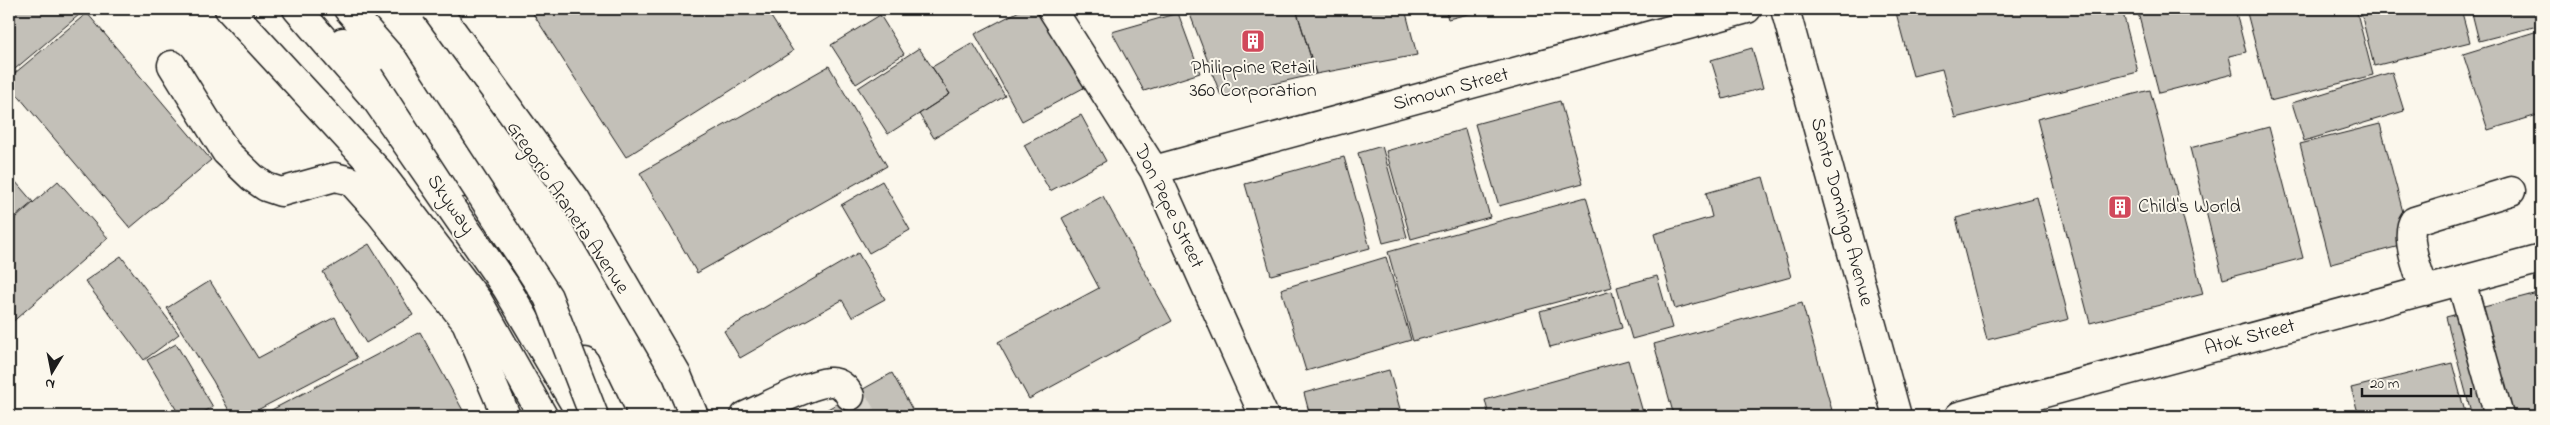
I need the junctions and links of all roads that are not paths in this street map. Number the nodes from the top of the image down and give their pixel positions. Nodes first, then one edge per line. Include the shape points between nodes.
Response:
1 (230, 9) edge
2 (297, 9) edge
3 (314, 9) edge
4 (348, 9) edge
5 (424, 9) edge
6 (436, 9) edge
7 (1052, 9) edge
8 (1747, 9) edge
9 (1785, 9) edge
10 (172, 65) dead end
11 (1154, 170) junction
12 (2511, 191) dead end
13 (2541, 259) edge
14 (2462, 280) junction
15 (2425, 290) junction
16 (850, 396) tunnel mouth
17 (506, 416) edge
18 (543, 416) edge
19 (582, 416) edge
20 (594, 416) edge
21 (611, 416) edge
22 (695, 416) edge
23 (745, 416) edge
24 (1264, 416) edge
25 (1897, 416) edge
26 (1959, 416) edge
27 (2499, 416) edge

1 - 18 main road via 381,174 478,301
2 - 19 main road, Skyway via 388,117 506,287
3 - 21 main road via 482,207 575,342
4 - 20 main road, bridge via 394,62 548,297
5 - 22 main road, Gregorio Araneta Avenue via 533,154 630,301
6 - 22 main road, bridge via 576,201 677,375
7 - 11 main road, Don Pepe Street
8 - 11 main road, Simoun Street
9 - 25 main road, Santo Domingo Avenue
10 - 17 main road via 226,152 266,187 281,192 335,177 351,181 466,322
11 - 24 main road, Don Pepe Street
12 - 15 main road via 2414,221 2411,225 2412,245
13 - 14 main road, Atok Street
14 - 15 main road, Atok Street
14 - 27 main road
15 - 26 main road, Atok Street
16 - 23 main road via 844,386 830,381

